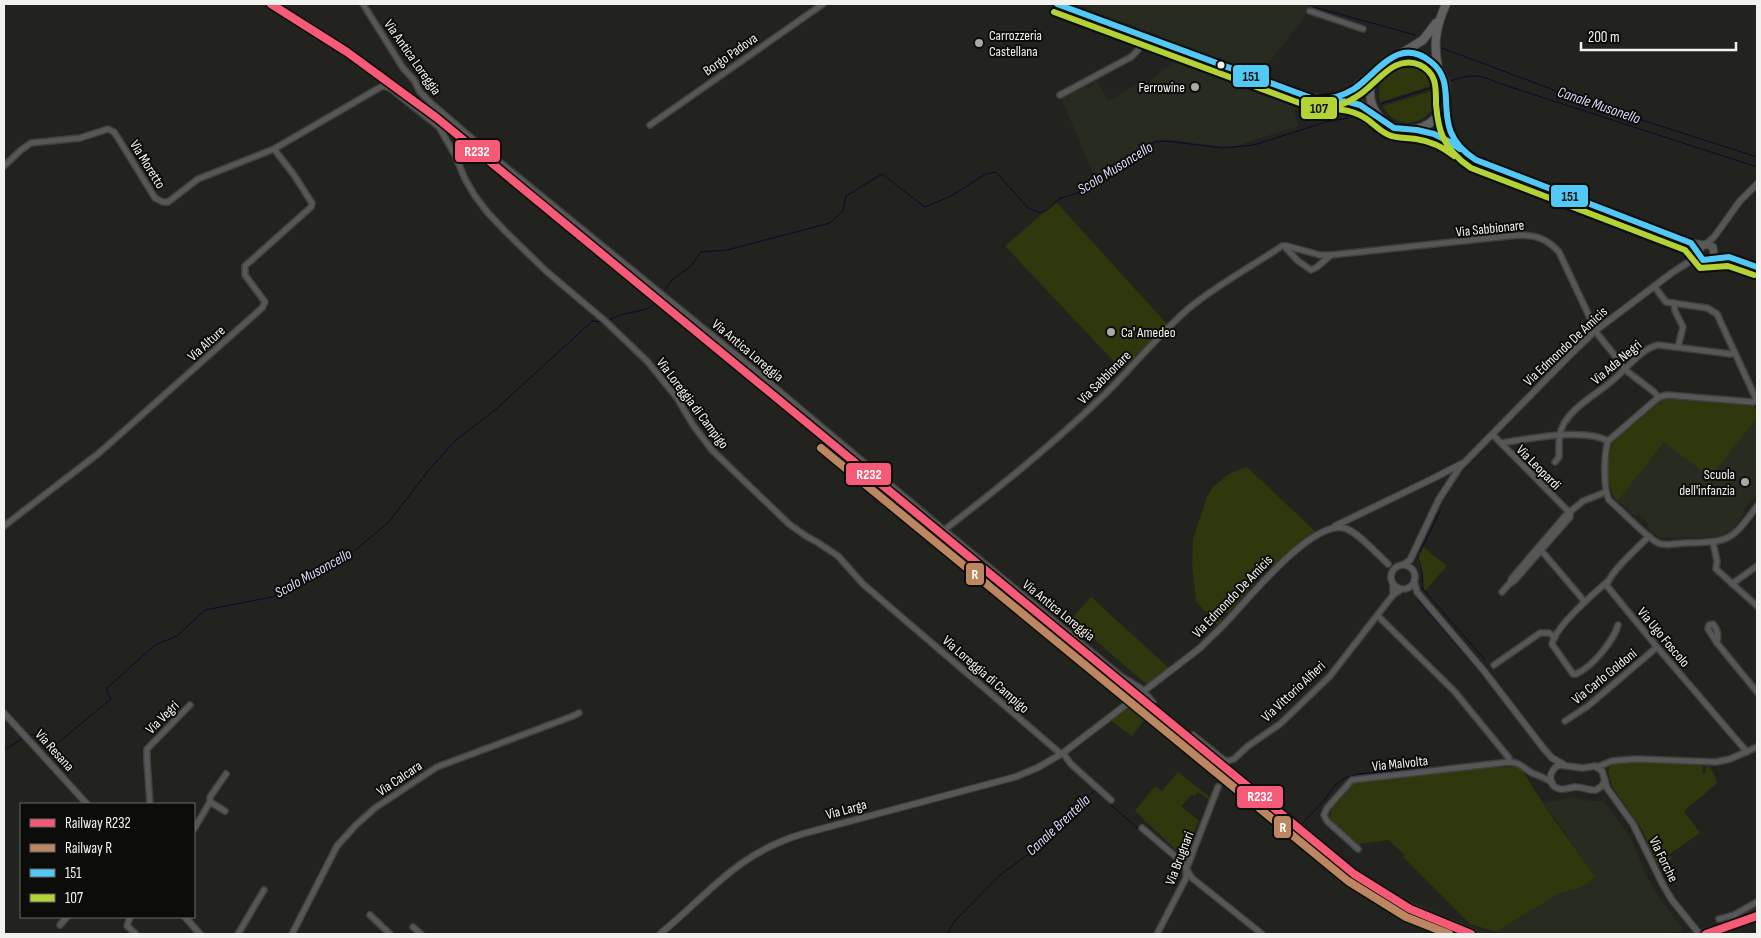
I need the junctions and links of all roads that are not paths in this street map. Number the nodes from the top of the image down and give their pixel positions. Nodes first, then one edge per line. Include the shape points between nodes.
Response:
1 (363, 4) edge
2 (823, 4) edge
3 (1057, 4) edge
4 (1446, 4) edge
5 (1310, 11) dead end
6 (1442, 13) junction
7 (1363, 30) dead end
8 (1144, 37) junction
9 (1400, 54) junction
10 (1438, 67) junction
11 (1377, 69) junction
12 (1060, 95) dead end
13 (1327, 100) junction
14 (1445, 101) junction
15 (1377, 115) junction
16 (650, 125) dead end
17 (1415, 130) junction
18 (1458, 148) junction
19 (274, 149) junction
20 (4, 166) edge
21 (1757, 184) edge
22 (1714, 237) junction
23 (1691, 243) junction
24 (1705, 245) junction
25 (1284, 246) junction
26 (1714, 249) junction
27 (1698, 253) junction
28 (1331, 255) junction
29 (1725, 257) junction
30 (1709, 260) junction
31 (1689, 262) junction
32 (1757, 267) edge
33 (1654, 286) junction
34 (1674, 303) junction
35 (1596, 330) junction
36 (1678, 347) junction
37 (1735, 353) junction
38 (1624, 368) junction
39 (1659, 398) junction
40 (1757, 401) edge
41 (1493, 435) junction
42 (1559, 435) junction
43 (1608, 441) junction
44 (1501, 443) junction
45 (1467, 459) junction
46 (1555, 462) dead end
47 (1434, 478) junction
48 (1447, 485) junction
49 (1606, 492) junction
50 (1757, 506) edge
51 (1570, 513) junction
52 (1356, 516) junction
53 (4, 526) edge
54 (944, 530) junction
55 (1327, 531) junction
56 (1353, 532) junction
57 (1649, 536) junction
58 (1713, 543) junction
59 (1366, 544) junction
60 (1540, 549) junction
61 (1410, 560) junction
62 (1388, 564) junction
63 (1401, 565) junction
64 (1757, 566) edge
65 (1413, 570) junction
66 (1391, 574) junction
67 (1414, 581) junction
68 (1607, 582) junction
69 (1732, 584) junction
70 (1393, 585) junction
71 (1404, 589) junction
72 (1417, 592) junction
73 (1502, 592) dead end
74 (1393, 595) junction
75 (1585, 602) junction
76 (1757, 606) edge
77 (1378, 616) junction
78 (1618, 625) dead end
79 (1555, 637) junction
80 (1716, 643) dead end
81 (1657, 648) junction
82 (1494, 665) dead end
83 (1143, 692) junction
84 (1757, 692) edge
85 (1153, 702) dead end
86 (190, 705) dead end
87 (579, 712) dead end
88 (4, 713) edge
89 (10, 719) junction
90 (1565, 721) dead end
91 (4, 724) edge
92 (1194, 735) dead end
93 (1757, 747) edge
94 (1747, 752) junction
95 (1062, 754) junction
96 (1552, 758) junction
97 (1509, 762) junction
98 (1610, 762) junction
99 (1564, 764) junction
100 (1597, 767) junction
101 (1552, 770) junction
102 (226, 774) dead end
103 (1542, 776) junction
104 (1605, 777) junction
105 (1552, 782) junction
106 (1218, 787) dead end
107 (1598, 790) junction
108 (1612, 796) junction
109 (1111, 800) dead end
110 (210, 802) junction
111 (86, 803) edge
112 (150, 803) edge
113 (226, 811) dead end
114 (195, 827) edge
115 (1142, 828) dead end
116 (1358, 849) dead end
117 (1186, 870) junction
118 (264, 890) dead end
119 (1757, 902) edge
120 (370, 915) dead end
121 (66, 918) edge
122 (127, 918) edge
123 (186, 918) edge
124 (1719, 919) dead end
125 (60, 926) dead end
126 (413, 927) dead end
127 (1697, 931) dead end
128 (136, 934) edge
129 (200, 934) edge
130 (238, 934) edge
131 (292, 934) edge
132 (390, 934) edge
133 (420, 934) edge
134 (660, 934) edge
135 (1157, 934) edge
136 (1262, 934) edge

1 - 54 street, Via Antica Loreggia via 403,68 432,104
2 - 16 street, Borgo Padova
3 - 8 main road
4 - 6 main road
5 - 7 street
6 - 9 main road via 1423,40
6 - 10 main road via 1435,37
8 - 12 street via 1131,57
8 - 13 main road via 1306,96
9 - 10 main road via 1421,55
9 - 11 main road via 1387,59
10 - 14 main road via 1446,86
11 - 13 main road via 1351,91
11 - 15 main road via 1370,81 1369,95
13 - 15 main road via 1355,102
14 - 17 main road via 1434,120
14 - 18 main road via 1448,127
15 - 17 main road via 1394,128
17 - 18 main road via 1442,137
18 - 23 main road via 1486,165
19 - 20 street, Via Moretto via 198,179 165,202 155,198 114,132 108,130 80,138 31,143
19 - 53 street, Via Alture via 312,203 244,266 245,275 265,302 262,308 100,453
19 - 95 street, Via Loreggia di Campigo via 383,86 433,121 442,131 468,184 488,213 546,271 640,353 677,398 712,450 789,524 838,556 863,584
21 - 22 street via 1740,200
22 - 24 street
22 - 26 street
23 - 24 main road
23 - 27 main road
24 - 26 main road
24 - 27 main road
25 - 28 street, Via Sabbionare
25 - 28 street via 1311,270
25 - 54 street, Via Sabbionare via 1187,310 1104,396 1008,480
26 - 29 main road
26 - 30 main road
27 - 30 main road via 1701,259
27 - 31 street, Via Edmondo De Amicis
28 - 35 street, Via Sabbionare via 1519,235 1540,237 1559,252
29 - 30 main road
29 - 32 main road
30 - 31 street, Via Edmondo De Amicis
31 - 33 street, Via Edmondo De Amicis
33 - 34 street via 1666,302
33 - 35 street, Via Edmondo De Amicis
34 - 36 street via 1683,327
34 - 37 street via 1707,308 1717,314
35 - 38 street, Via Sabbionare
35 - 41 street, Via Edmondo De Amicis
36 - 37 street, Via Ada Negri
36 - 38 street, Via Ada Negri via 1654,345
37 - 40 street
38 - 39 street, Via Sabbionare
38 - 42 street, Via Ada Negri via 1576,408
39 - 40 street
39 - 43 street
41 - 44 street, Via Leopardi
41 - 45 street, Via Edmondo De Amicis
42 - 43 street via 1592,436
42 - 44 street
42 - 46 street via 1559,457
43 - 49 street
44 - 51 street, Via Leopardi
45 - 47 street, Via Edmondo De Amicis
45 - 48 street, Via Edmondo De Amicis
47 - 48 street via 1444,477
47 - 52 street, Via Edmondo De Amicis
48 - 61 street
49 - 51 street via 1584,501
49 - 57 street via 1609,500
50 - 58 street via 1734,534
51 - 60 street
52 - 55 street, Via Edmondo De Amicis
52 - 56 street via 1351,524
54 - 83 street, Via Antica Loreggia
55 - 56 street via 1338,527
55 - 59 street via 1346,531
55 - 83 street, Via Edmondo De Amicis via 1286,558 1216,633
56 - 59 street
57 - 58 street via 1660,544
57 - 68 street
58 - 69 street via 1716,570
59 - 62 street
60 - 73 street
60 - 75 street
61 - 63 street
61 - 65 street
62 - 63 street
62 - 66 street
63 - 65 street
63 - 66 street
64 - 69 street
65 - 67 street
66 - 70 street
67 - 71 street
67 - 72 street
68 - 75 street
68 - 81 street, Via Ugo Foscolo via 1608,588
69 - 76 street
70 - 71 street
70 - 74 street
71 - 72 street
71 - 74 street, Via Vittorio Alfieri
72 - 96 street
74 - 77 street, Via Vittorio Alfieri
75 - 79 street
77 - 92 street, Via Vittorio Alfieri via 1330,676 1280,724 1234,759 1224,760
77 - 97 street via 1455,692
78 - 79 street via 1603,650 1576,674 1552,644
79 - 82 street via 1540,633
80 - 84 street
81 - 90 street, Via Carlo Goldoni via 1588,706
81 - 94 street, Via Ugo Foscolo
83 - 85 street
83 - 95 street, Via Edmondo De Amicis
86 - 112 street, Via Vegri via 147,749
87 - 131 street, Via Calcara via 437,767 375,808 337,846
88 - 89 street, Via Resana
89 - 91 street
89 - 111 street, Via Resana
93 - 94 street
94 - 98 street via 1716,762 1635,759
95 - 109 street, Via Loreggia di Campigo
95 - 134 street, Via Larga via 1015,777 772,844 731,870
96 - 99 street
96 - 101 street
97 - 103 street
97 - 116 street, Via Malvolta via 1350,781 1324,815
98 - 100 street
98 - 104 street via 1606,766
99 - 100 street via 1578,768
99 - 101 street
100 - 104 street, Via Forche
101 - 103 street
101 - 105 street
102 - 110 street
103 - 105 street
104 - 107 street
104 - 108 street, Via Forche
105 - 107 street, Via Forche via 1561,789
106 - 117 street, Via Brugnari
107 - 108 street, Via Forche
108 - 127 street, Via Forche via 1633,824 1667,892
110 - 113 street
110 - 114 street
115 - 117 street via 1183,863
117 - 135 street, Via Brugnari via 1186,878
117 - 136 street
118 - 130 street
119 - 124 street
120 - 132 street
121 - 125 street
122 - 128 street via 127,926
123 - 129 street
126 - 133 street

